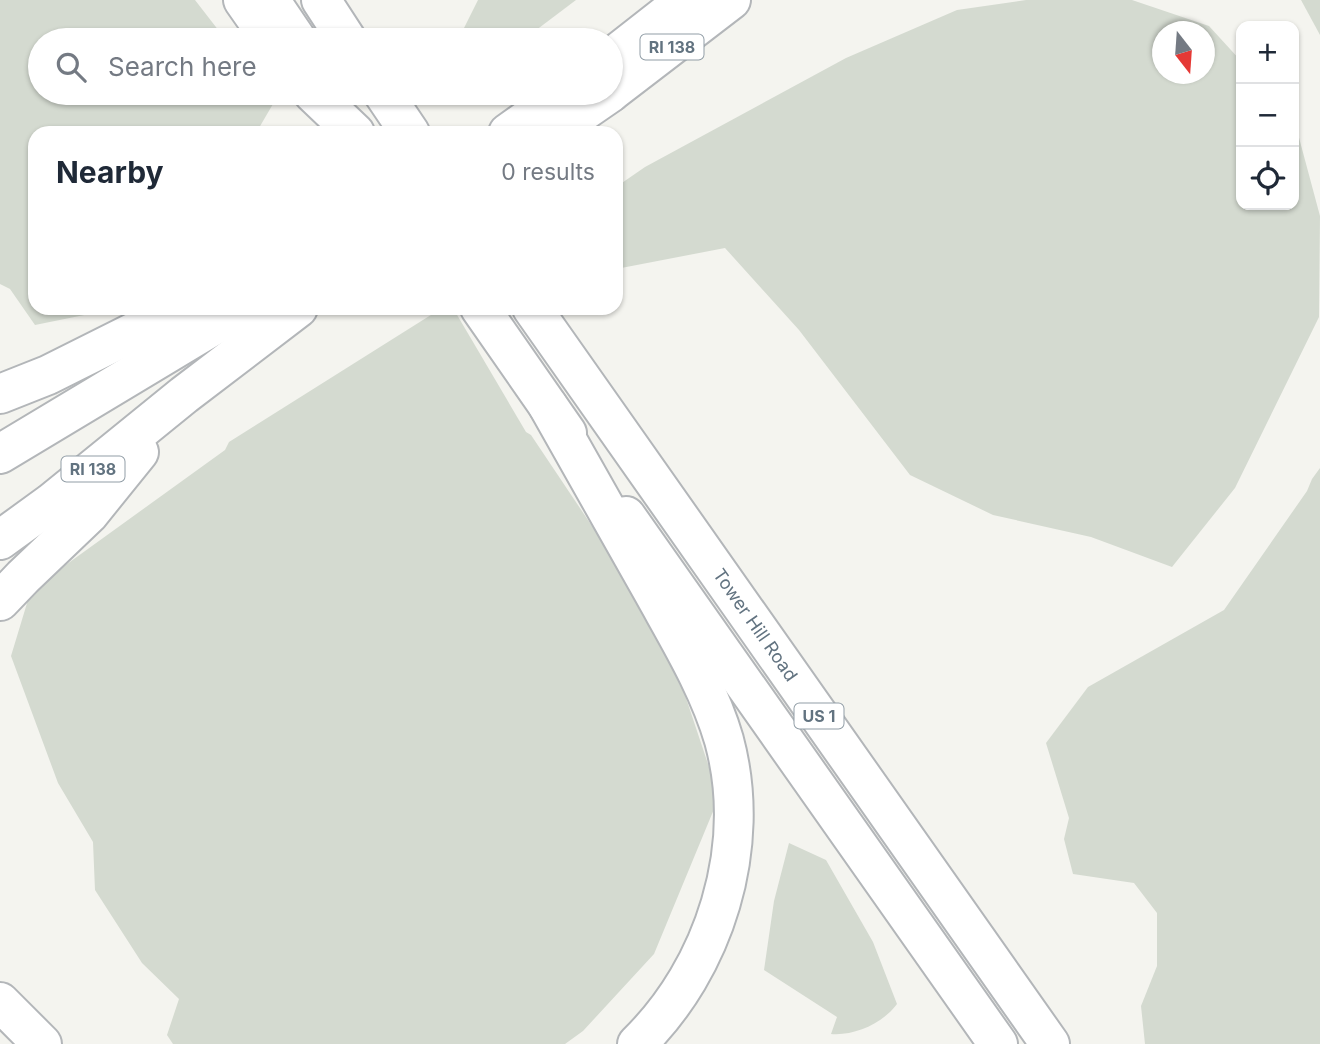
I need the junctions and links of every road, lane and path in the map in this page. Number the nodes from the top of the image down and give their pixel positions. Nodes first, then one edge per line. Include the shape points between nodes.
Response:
1 (243, 0) edge
2 (270, 0) edge
3 (321, 0) edge
4 (685, 0) edge
5 (731, 0) edge
6 (263, 28) edge
7 (289, 28) edge
8 (339, 28) edge
9 (623, 49) edge
10 (623, 82) edge
11 (326, 105) edge
12 (340, 105) edge
13 (547, 105) edge
14 (592, 105) edge
15 (349, 126) edge
16 (353, 126) edge
17 (518, 126) edge
18 (562, 126) edge
19 (181, 315) edge
20 (231, 315) edge
21 (289, 315) edge
22 (485, 315) edge
23 (537, 315) edge
24 (0, 394) edge
25 (184, 395) junction
26 (548, 406) junction
27 (0, 454) edge
28 (0, 540) edge
29 (0, 601) edge
30 (0, 1002) edge
31 (42, 1044) edge
32 (637, 1044) edge
33 (998, 1044) edge
34 (1050, 1044) edge

1 - 6 highway
2 - 7 highway
3 - 8 highway
4 - 9 highway
5 - 10 highway, RI 138
11 - 15 highway
12 - 16 highway
13 - 17 highway
14 - 18 highway, RI 138
19 - 24 highway
20 - 27 highway
21 - 25 highway, RI 138
22 - 26 highway, US 1
23 - 34 highway, Tower Hill Road / US 1
25 - 28 highway, RI 138
25 - 29 highway via 89,514
26 - 32 highway via 695,669 724,741 732,788 730,856 713,926 677,996
26 - 33 highway, US 1
30 - 31 highway

